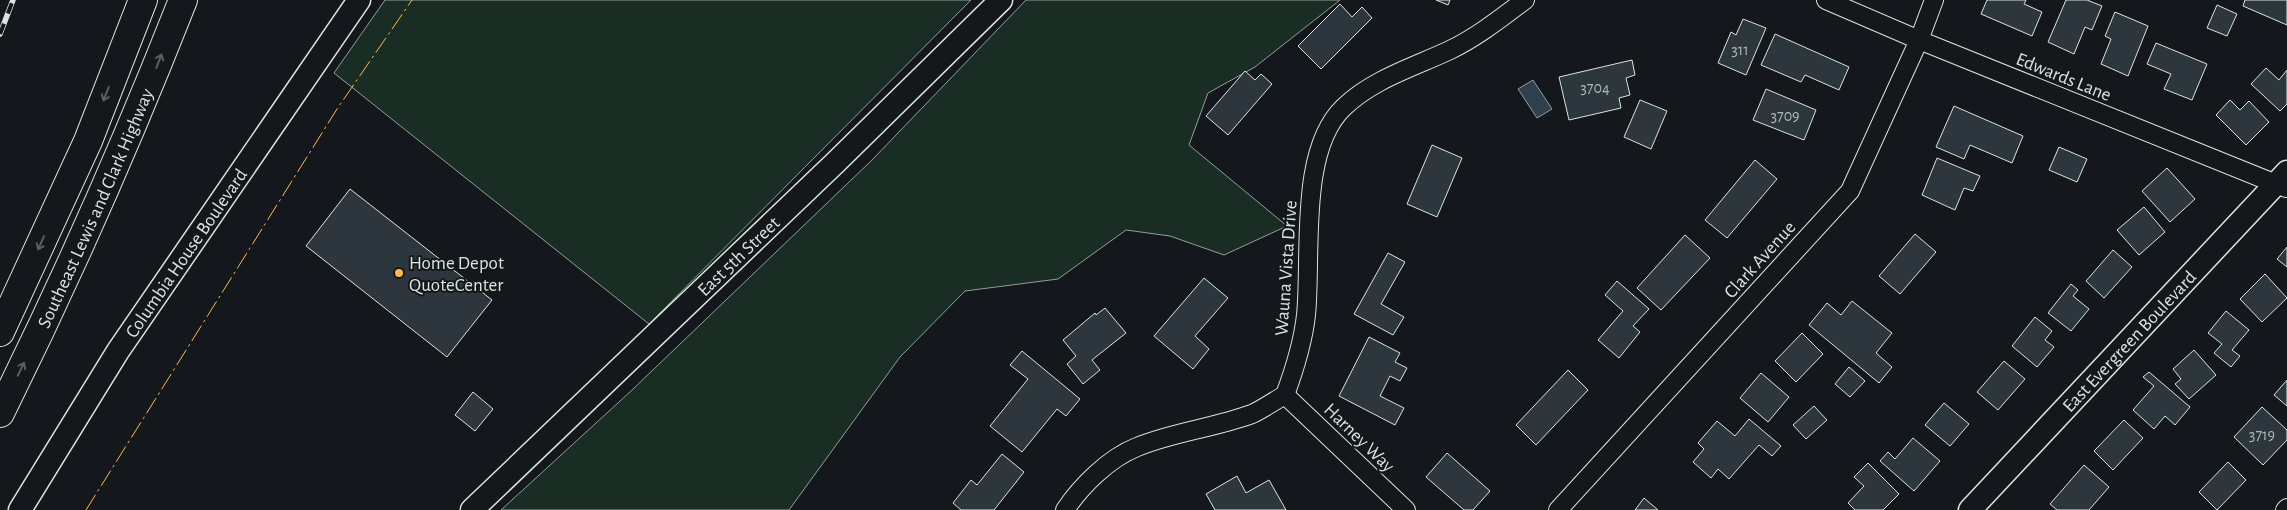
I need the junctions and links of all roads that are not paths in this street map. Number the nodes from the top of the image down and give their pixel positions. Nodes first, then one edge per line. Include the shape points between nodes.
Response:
1 (143, 0) edge
2 (183, 0) edge
3 (360, 0) edge
4 (1001, 0) edge
5 (1525, 0) edge
6 (1826, 0) edge
7 (1934, 0) edge
8 (1918, 40) junction
9 (2283, 181) edge
10 (0, 332) edge
11 (1285, 395) junction
12 (0, 414) edge
13 (20, 510) edge
14 (472, 510) edge
15 (1065, 510) edge
16 (1406, 510) edge
17 (1558, 510) edge
18 (1970, 510) edge

1 -> 10 highway, Southeast Lewis and Clark Highway via 88,141
12 -> 2 highway, Southeast Lewis and Clark Highway via 143,102
3 - 13 street, Columbia House Boulevard via 118,351
4 - 14 street, East 5th Street
5 - 11 street, Wauna Vista Drive via 1451,50 1364,90 1342,108 1327,131 1312,183 1306,314 1300,349
6 - 8 street, Edwards Lane
7 - 8 street, Clark Avenue
8 - 9 street, Edwards Lane
8 - 17 street, Clark Avenue via 1850,191
9 - 18 street, East Evergreen Boulevard
11 - 15 street via 1253,414 1136,447 1097,475
11 - 16 street, Harney Way

